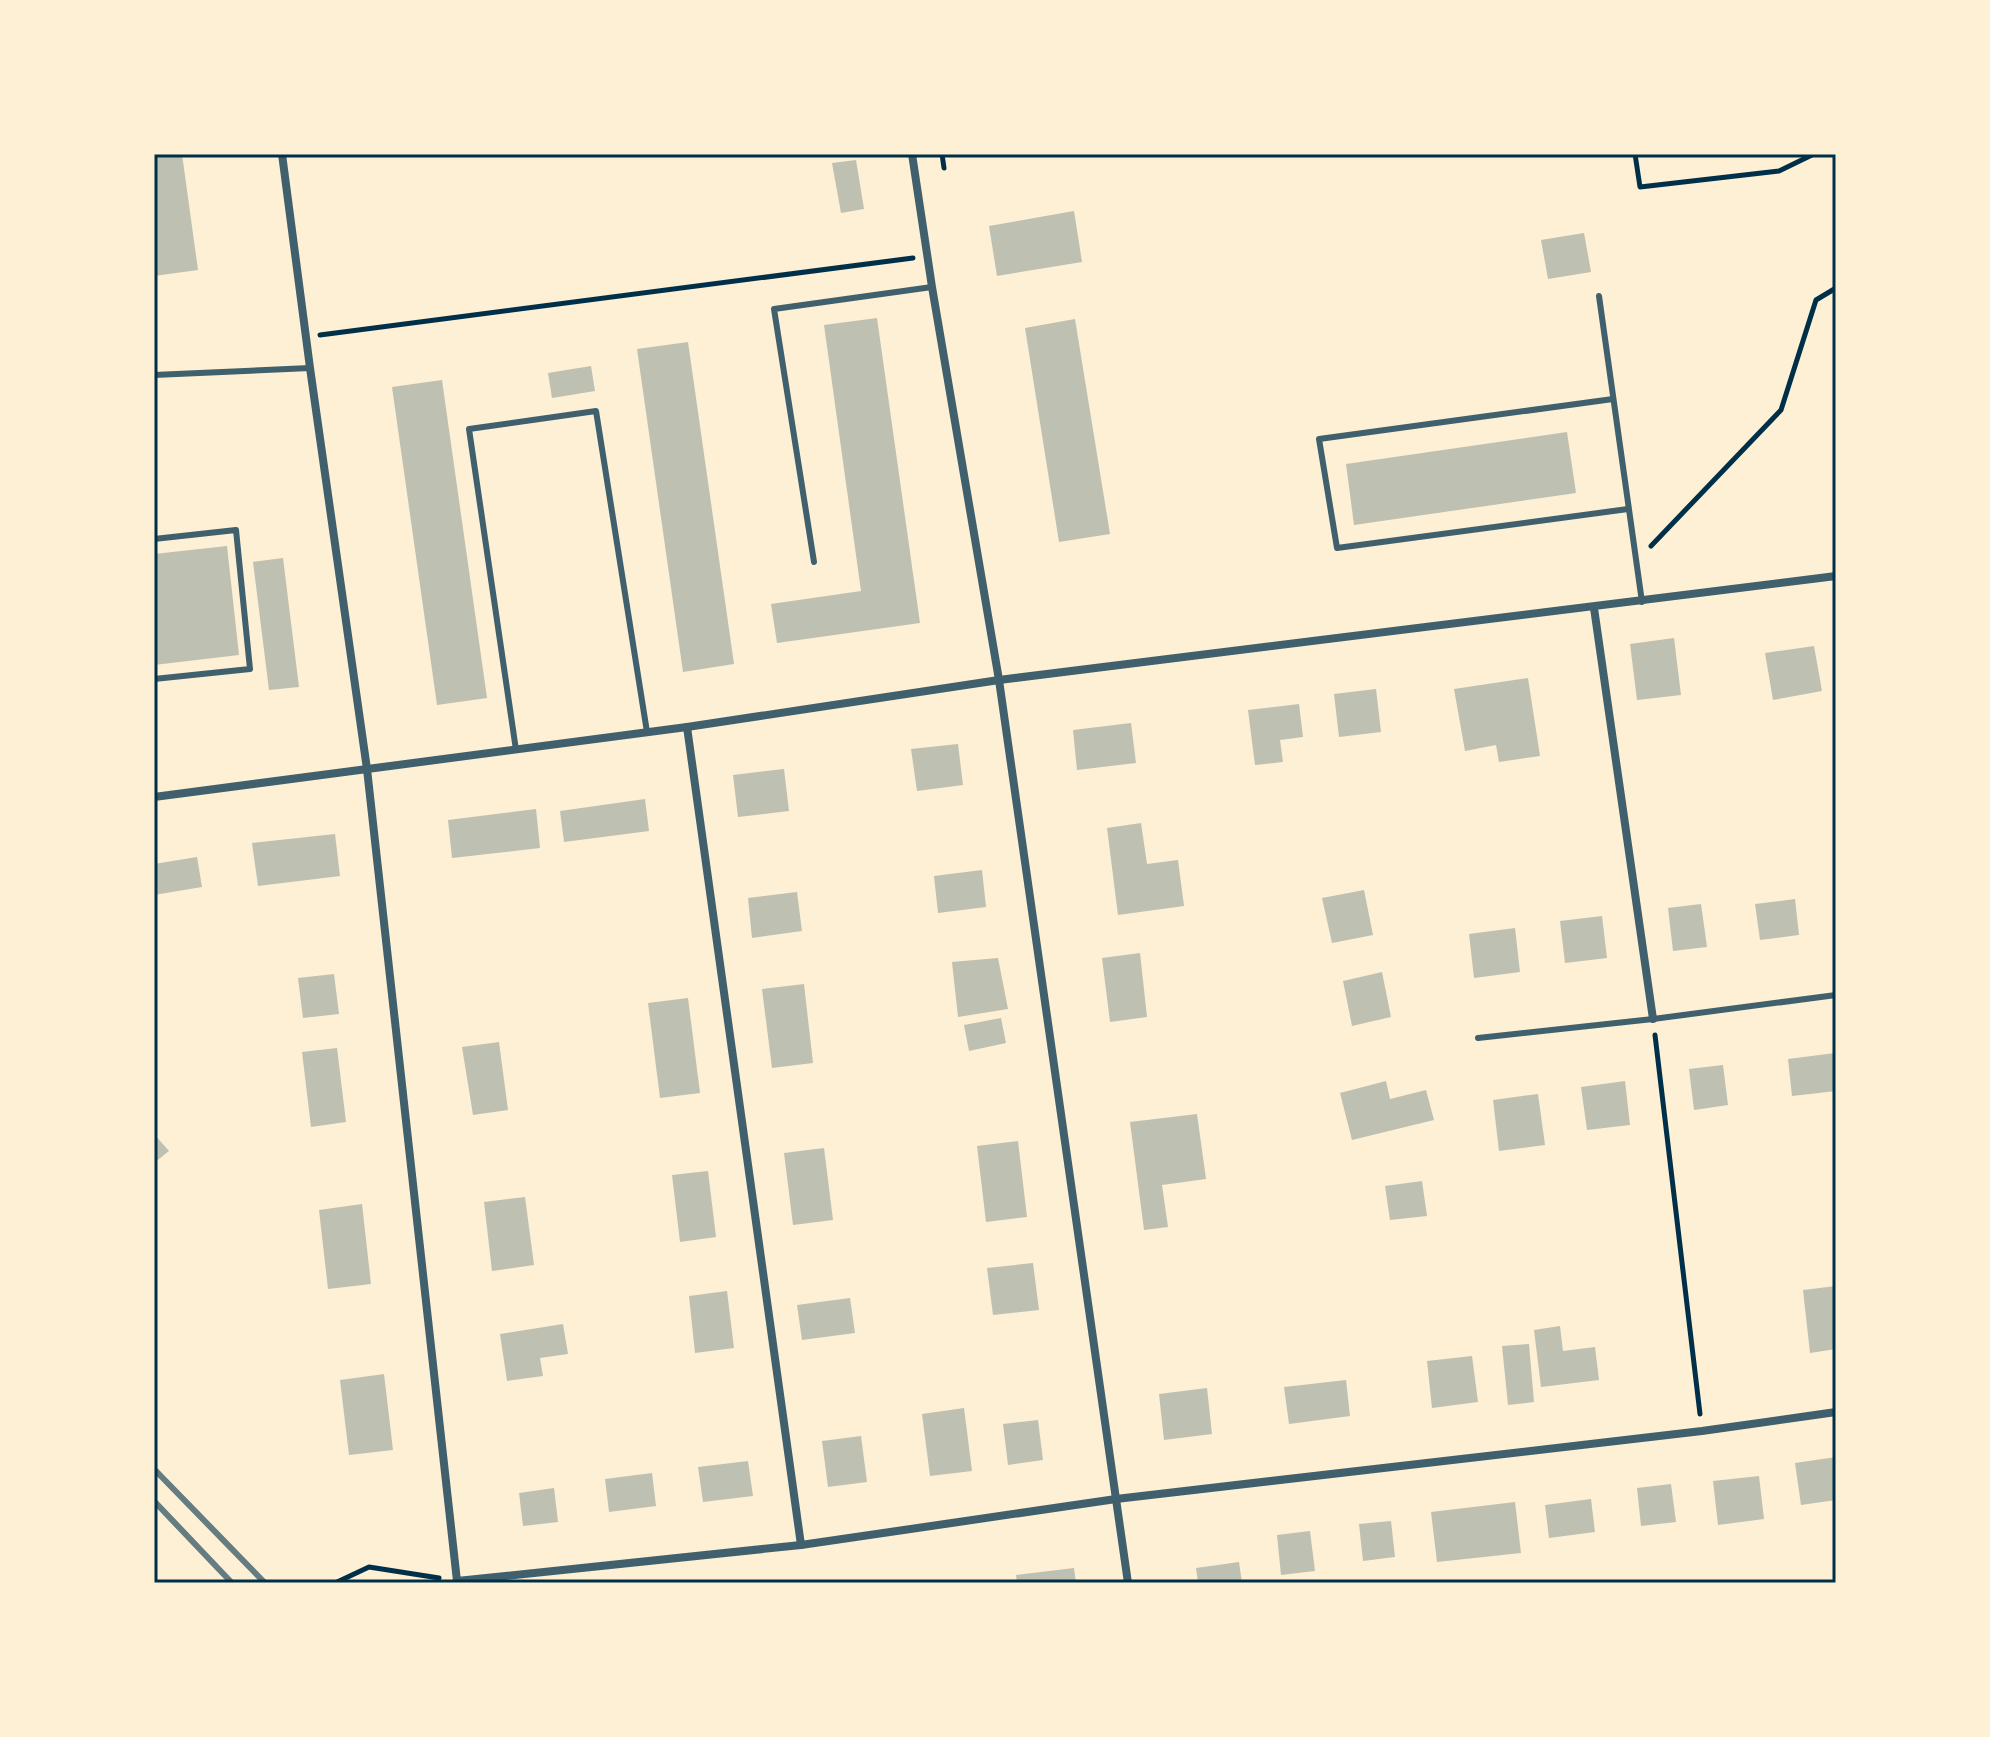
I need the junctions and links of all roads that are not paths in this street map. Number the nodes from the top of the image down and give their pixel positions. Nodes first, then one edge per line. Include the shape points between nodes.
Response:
1 (282, 154) edge
2 (912, 154) edge
3 (932, 287) junction
4 (1599, 296) dead end
5 (310, 368) junction
6 (154, 375) edge
7 (1613, 399) junction
8 (1628, 509) junction
9 (154, 539) edge
10 (814, 562) dead end
11 (1836, 576) edge
12 (1642, 602) junction
13 (1594, 608) junction
14 (154, 679) edge
15 (999, 680) junction
16 (687, 727) junction
17 (647, 732) junction
18 (516, 750) junction
19 (367, 769) junction
20 (154, 797) edge
21 (1836, 995) edge
22 (1653, 1019) junction
23 (1478, 1038) dead end
24 (1836, 1412) edge
25 (1116, 1499) junction
26 (801, 1545) junction
27 (1128, 1583) edge

1 - 5 street
2 - 3 street
3 - 10 lane via 774,309
3 - 15 street
4 - 7 lane
5 - 6 lane
5 - 19 street
7 - 8 lane
7 - 8 lane via 1319,439 1337,548
8 - 12 lane
9 - 14 lane via 236,530 250,669
11 - 12 street
12 - 13 street
13 - 15 street
13 - 22 street
15 - 16 street
15 - 25 street
16 - 17 street
16 - 26 street
17 - 18 street
17 - 18 lane via 596,411 469,429
18 - 19 street
19 - 20 street
19 - 26 street via 457,1581
21 - 22 lane
22 - 23 lane
24 - 25 street
25 - 26 street
25 - 27 street

